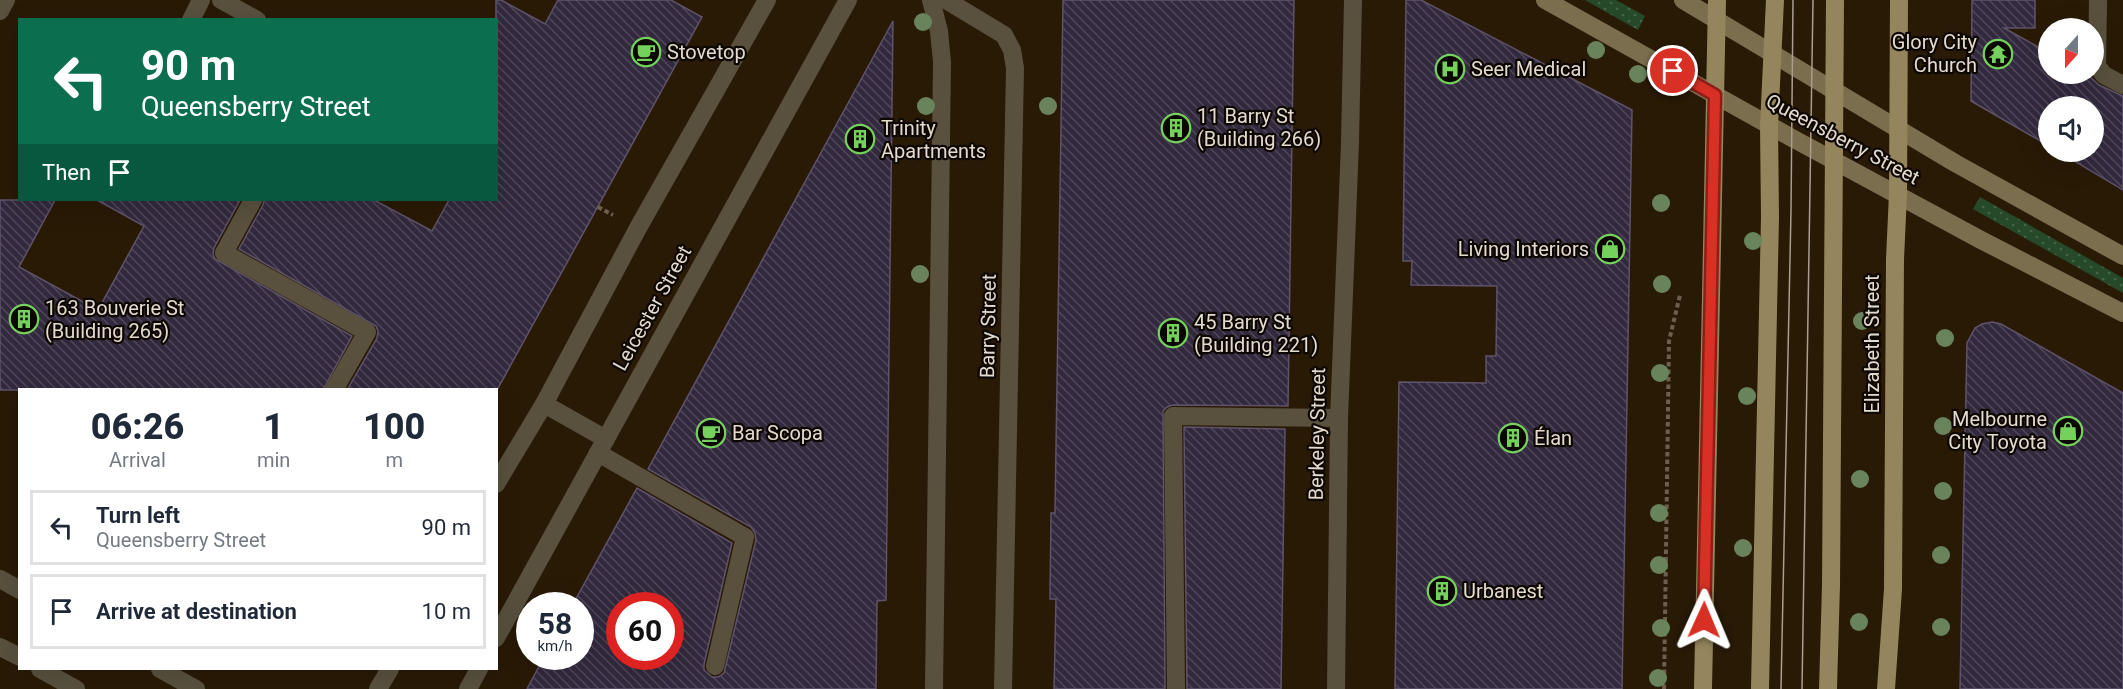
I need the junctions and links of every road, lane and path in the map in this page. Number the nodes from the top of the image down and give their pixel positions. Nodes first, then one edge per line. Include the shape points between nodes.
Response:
1 (6, 0) edge
2 (221, 0) edge
3 (767, 0) edge
4 (848, 0) edge
5 (931, 0) edge
6 (946, 0) edge
7 (1353, 0) edge
8 (1545, 0) edge
9 (1683, 0) edge
10 (1717, 0) edge
11 (1775, 0) edge
12 (1835, 0) edge
13 (1899, 0) edge
14 (2098, 0) edge
15 (0, 11) edge
16 (253, 18) edge
17 (1717, 20) junction
18 (1773, 54) junction
19 (2123, 85) edge
20 (1833, 91) junction
21 (1715, 95) junction
22 (1769, 126) junction
23 (1898, 129) junction
24 (1835, 161) junction
25 (1898, 194) junction
26 (252, 201) edge
27 (2123, 256) edge
28 (1682, 288) dead end
29 (2123, 313) edge
30 (335, 388) edge
31 (544, 404) junction
32 (1339, 418) junction
33 (602, 446) junction
34 (498, 481) edge
35 (0, 579) edge
36 (18, 589) edge
37 (498, 633) edge
38 (0, 647) edge
39 (18, 656) edge
40 (715, 666) dead end
41 (42, 670) edge
42 (162, 670) edge
43 (389, 670) edge
44 (478, 670) edge
45 (76, 689) edge
46 (196, 689) edge
47 (378, 689) edge
48 (468, 689) edge
49 (934, 689) edge
50 (1003, 689) edge
51 (1176, 689) edge
52 (1336, 689) edge
53 (1664, 689) edge
54 (1703, 689) edge
55 (1760, 689) edge
56 (1828, 689) edge
57 (1886, 689) edge

1 - 15 street
2 - 16 street
3 - 31 street
4 - 33 street, Leicester Street
5 - 49 street via 942,62
6 - 50 street, Barry Street via 1004,35 1015,68
7 - 32 street, Berkeley Street
8 - 21 main road, Queensberry Street
9 - 17 main road, Queensberry Street
10 - 17 main road
11 - 18 main road
12 - 20 main road, Elizabeth Street
13 - 23 main road, Elizabeth Street
14 - 19 street via 2097,66 2104,75
17 - 18 main road, Queensberry Street
17 - 21 main road
18 - 20 main road, Queensberry Street
18 - 22 main road
20 - 23 main road, Queensberry Street
20 - 24 main road, Elizabeth Street
21 - 22 main road, Queensberry Street
21 - 54 main road
22 - 24 main road, Queensberry Street
22 - 55 main road
23 - 25 main road, Elizabeth Street
23 - 27 main road, Queensberry Street
24 - 25 main road, Queensberry Street
24 - 56 main road, Elizabeth Street
25 - 29 main road, Queensberry Street
25 - 57 main road, Elizabeth Street via 1893,589
26 - 30 street via 224,253 367,332
28 - 53 path via 1669,341
31 - 33 street
31 - 34 street
32 - 51 street via 1173,416
32 - 52 street, Berkeley Street
33 - 37 street, Leicester Street
33 - 40 street via 745,537
35 - 36 street
38 - 39 street
41 - 45 street
42 - 46 street
43 - 47 street
44 - 48 street

